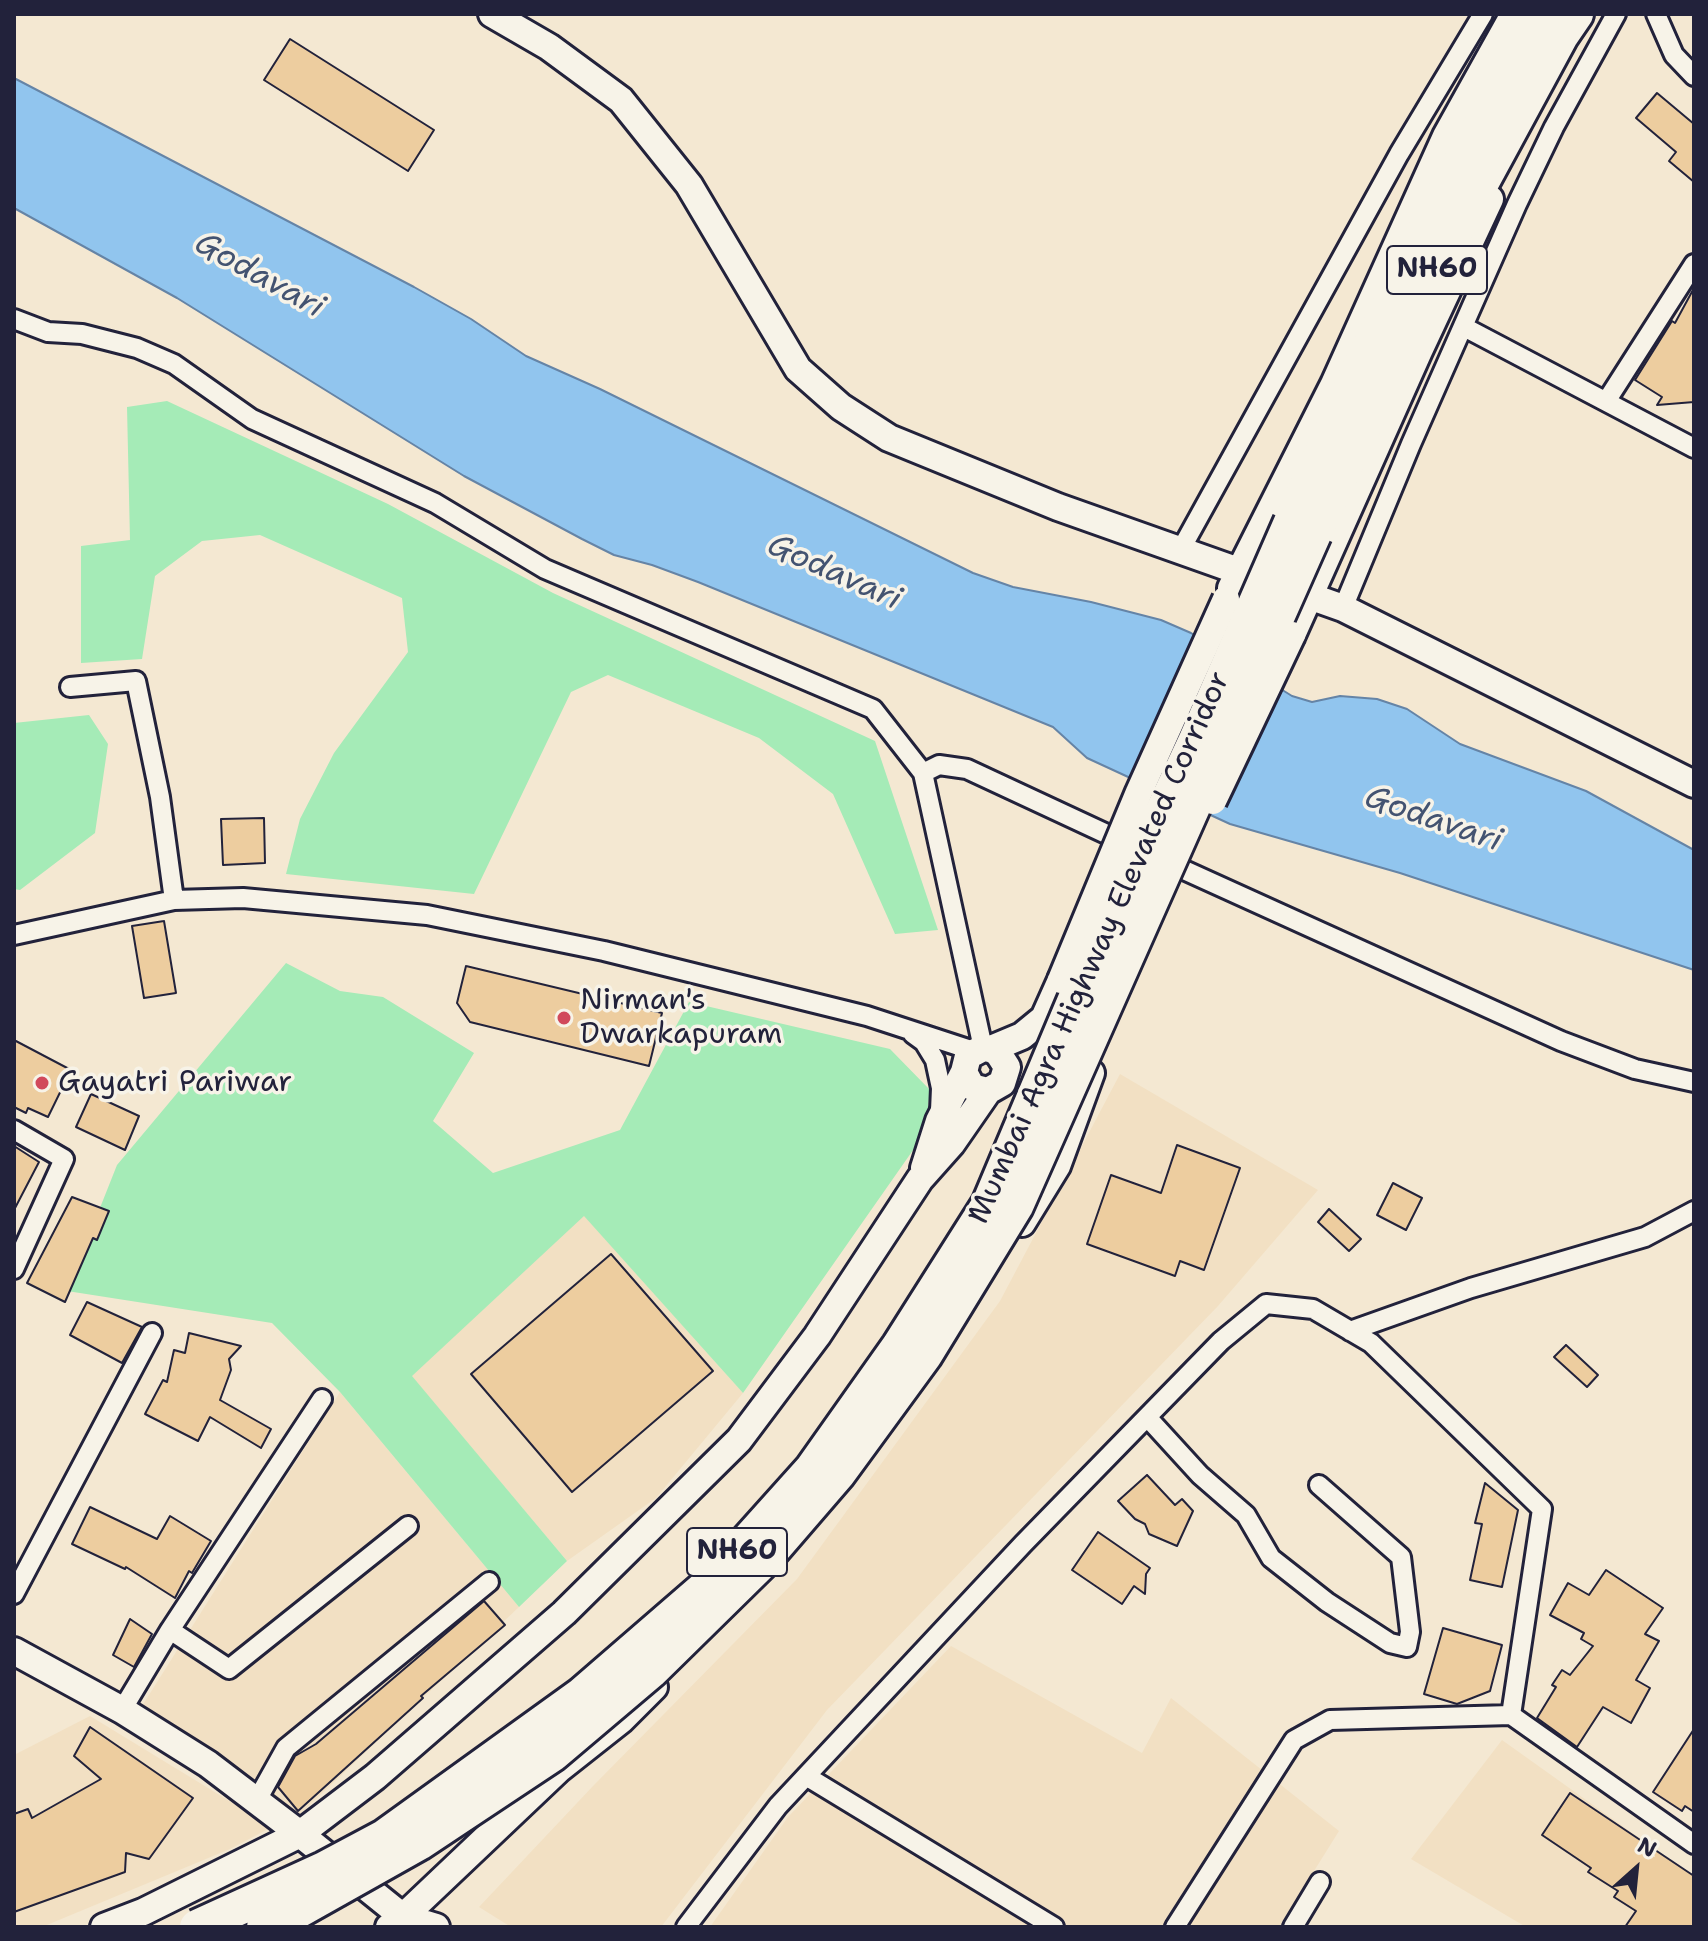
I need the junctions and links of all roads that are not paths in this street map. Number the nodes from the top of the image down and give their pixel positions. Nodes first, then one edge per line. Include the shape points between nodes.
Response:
1 (492, 14) edge
2 (1483, 14) edge
3 (1514, 14) edge
4 (1545, 14) edge
5 (1576, 14) edge
6 (1592, 14) edge
7 (1616, 14) edge
8 (1656, 14) edge
9 (1694, 76) edge
10 (1694, 264) edge
11 (14, 319) edge
12 (1464, 327) junction
13 (1607, 400) junction
14 (1694, 448) edge
15 (1180, 551) junction
16 (1239, 572) junction
17 (1307, 598) junction
18 (1343, 608) junction
19 (70, 687) dead end
20 (923, 773) junction
21 (1694, 784) edge
22 (174, 900) junction
23 (14, 935) edge
24 (904, 1027) junction
25 (931, 1054) junction
26 (978, 1055) junction
27 (1694, 1082) edge
28 (988, 1091) junction
29 (939, 1121) junction
30 (14, 1130) edge
31 (920, 1179) junction
32 (1694, 1211) edge
33 (14, 1269) edge
34 (1350, 1331) junction
35 (152, 1333) dead end
36 (322, 1399) dead end
37 (1147, 1417) junction
38 (1319, 1485) dead end
39 (408, 1526) dead end
40 (489, 1582) dead end
41 (14, 1594) edge
42 (170, 1630) junction
43 (14, 1651) edge
44 (122, 1710) junction
45 (1511, 1715) junction
46 (806, 1776) junction
47 (257, 1800) junction
48 (300, 1834) junction
49 (1694, 1844) edge
50 (1320, 1882) dead end
51 (396, 1922) edge
52 (104, 1927) edge
53 (197, 1927) edge
54 (264, 1927) edge
55 (436, 1927) edge
56 (686, 1927) edge
57 (1054, 1927) edge
58 (1175, 1927) edge
59 (1293, 1927) edge

1 - 15 street via 549,47 621,100 689,185 798,369 841,407 889,438
2 - 15 street via 1399,154
3 - 16 street via 1446,136 1334,384
4 - 53 highway, Mumbai Agra Highway Elevated Corridor / NH60, bridge via 1468,147 1368,350 1079,990 989,1204 899,1346 812,1469 708,1585 581,1695 384,1837
5 - 54 highway, Mumbai Agra Highway Elevated Corridor / NH60, bridge via 1448,245 1016,1206 925,1355 838,1474 763,1561 651,1671 553,1754 419,1843
6 - 17 street via 1568,48 1505,167
7 - 12 street via 1554,127
8 - 9 street via 1674,55
10 - 13 street
11 - 20 street via 48,332 82,334 137,348 174,364 252,419 435,503 545,569 873,709
12 - 13 street
12 - 18 street
13 - 14 street
15 - 16 street
16 - 17 street
16 - 26 street, bridge via 1044,1018 1022,1036
17 - 18 street
17 - 51 street, bridge via 1112,1014 1057,1166 960,1325 865,1461 777,1565 621,1720 559,1769
18 - 21 street
19 - 22 street via 136,681
20 - 26 street
20 - 27 street via 939,765 967,769 1561,1041 1635,1069
22 - 23 street
22 - 24 street via 243,898 427,915 604,951
24 - 25 street
24 - 26 street
25 - 26 street
25 - 29 street via 941,1088
26 - 28 street via 972,1087
26 - 28 street via 998,1053 1007,1067 1002,1083
26 - 29 street
28 - 31 street
29 - 31 street
30 - 33 street via 64,1159
31 - 48 street via 817,1336 739,1440 564,1613 375,1777
32 - 34 street via 1645,1237 1471,1288
34 - 37 street via 1313,1309 1266,1304 1221,1341
34 - 45 street via 1371,1343 1542,1509
35 - 41 street
36 - 42 street
37 - 38 street via 1246,1515 1271,1558 1377,1635 1407,1647 1401,1557
37 - 46 street
39 - 42 street via 229,1669
40 - 47 street via 286,1748
42 - 44 street
43 - 44 street
44 - 47 street
45 - 49 street
45 - 58 street via 1330,1720 1294,1740
46 - 56 street
46 - 57 street
47 - 48 street
48 - 51 street
48 - 52 street
50 - 59 street
51 - 55 street

